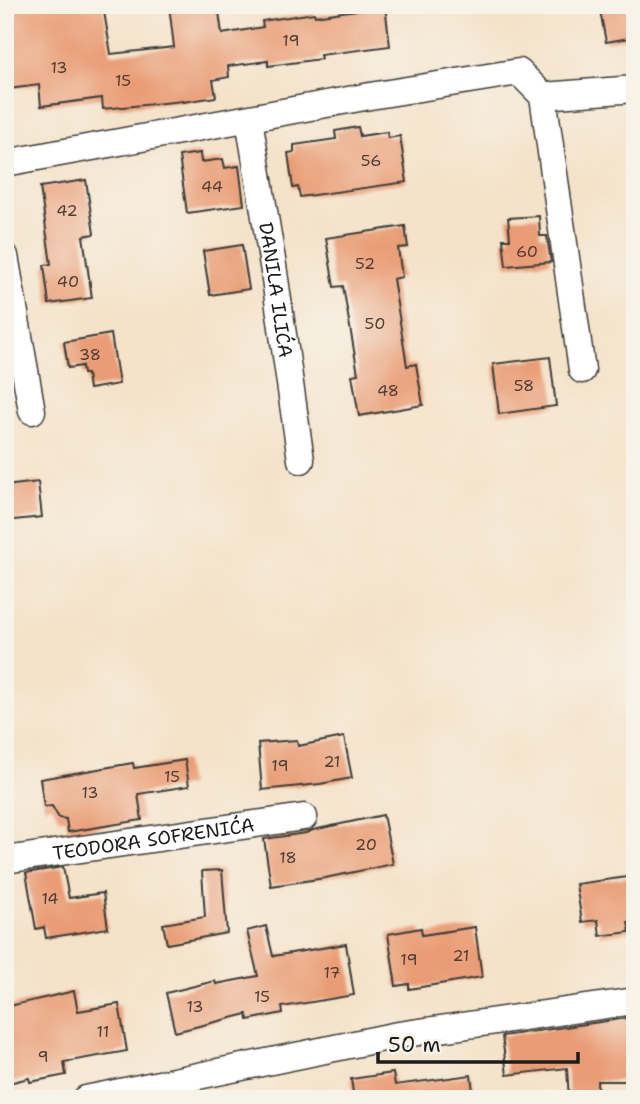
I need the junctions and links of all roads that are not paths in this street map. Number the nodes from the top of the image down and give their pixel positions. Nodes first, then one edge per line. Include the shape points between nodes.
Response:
1 (635, 89) edge
2 (543, 96) junction
3 (249, 119) junction
4 (5, 163) edge
5 (5, 256) edge
6 (582, 370) dead end
7 (32, 411) dead end
8 (301, 460) dead end
9 (304, 817) dead end
10 (5, 860) edge
11 (635, 1001) edge
12 (86, 1099) edge

1 - 2 street
2 - 3 street via 519,72
2 - 6 street
3 - 4 street
3 - 8 street, DANILA ILIĆA
5 - 7 street
9 - 10 street, TEODORA SOFRENIĆA
11 - 12 street via 398,1035

